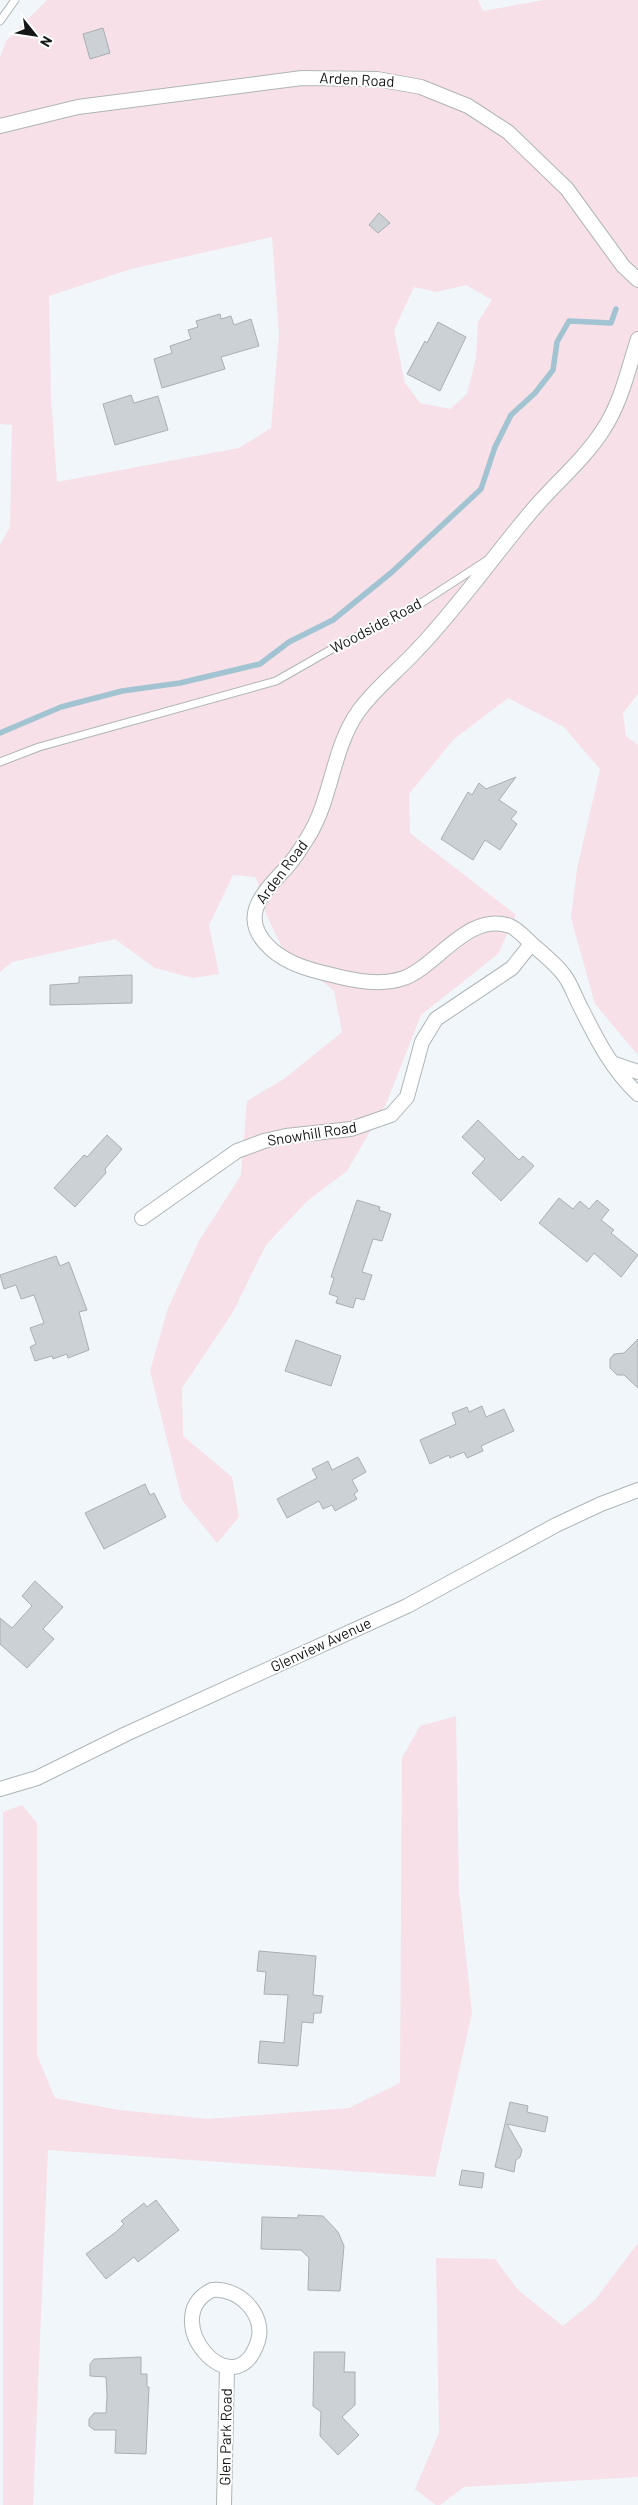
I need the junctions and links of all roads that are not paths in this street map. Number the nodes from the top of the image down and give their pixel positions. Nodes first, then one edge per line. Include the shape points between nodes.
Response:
1 (15, 0) edge
2 (0, 21) edge
3 (0, 126) edge
4 (638, 280) edge
5 (638, 339) edge
6 (497, 554) junction
7 (0, 762) edge
8 (531, 944) junction
9 (612, 1063) junction
10 (638, 1072) edge
11 (638, 1094) edge
12 (142, 1218) dead end
13 (638, 1490) edge
14 (0, 1789) edge
15 (227, 2368) junction
16 (224, 2505) edge

1 - 2 lane
3 - 4 street, Arden Road via 78,107 302,78 377,79 421,87 468,106 508,132 567,188 623,266
5 - 6 street, Woodside Road via 619,398 604,429
6 - 7 lane, Woodside Road via 412,609 276,681 39,747
6 - 8 street, Arden Road via 418,649 358,712 347,732 323,806 310,834 262,896 254,917 260,937 286,960 307,969 376,983 397,980 417,972 449,945 475,929 495,924 511,926
8 - 9 street, Arden Road via 564,974 601,1048
8 - 12 street, Snowhill Road via 512,968 436,1019 422,1042 407,1097 391,1115 352,1129 286,1136 237,1151
9 - 10 street
9 - 11 street, Arden Road
13 - 14 street, Glenview Avenue via 556,1525 406,1606 134,1730 37,1778
15 - 15 street, Glen Park Road via 243,2364 254,2351 259,2336 258,2319 249,2305 233,2293 212,2290 195,2303 191,2321 208,2356
15 - 16 street, Glen Park Road

